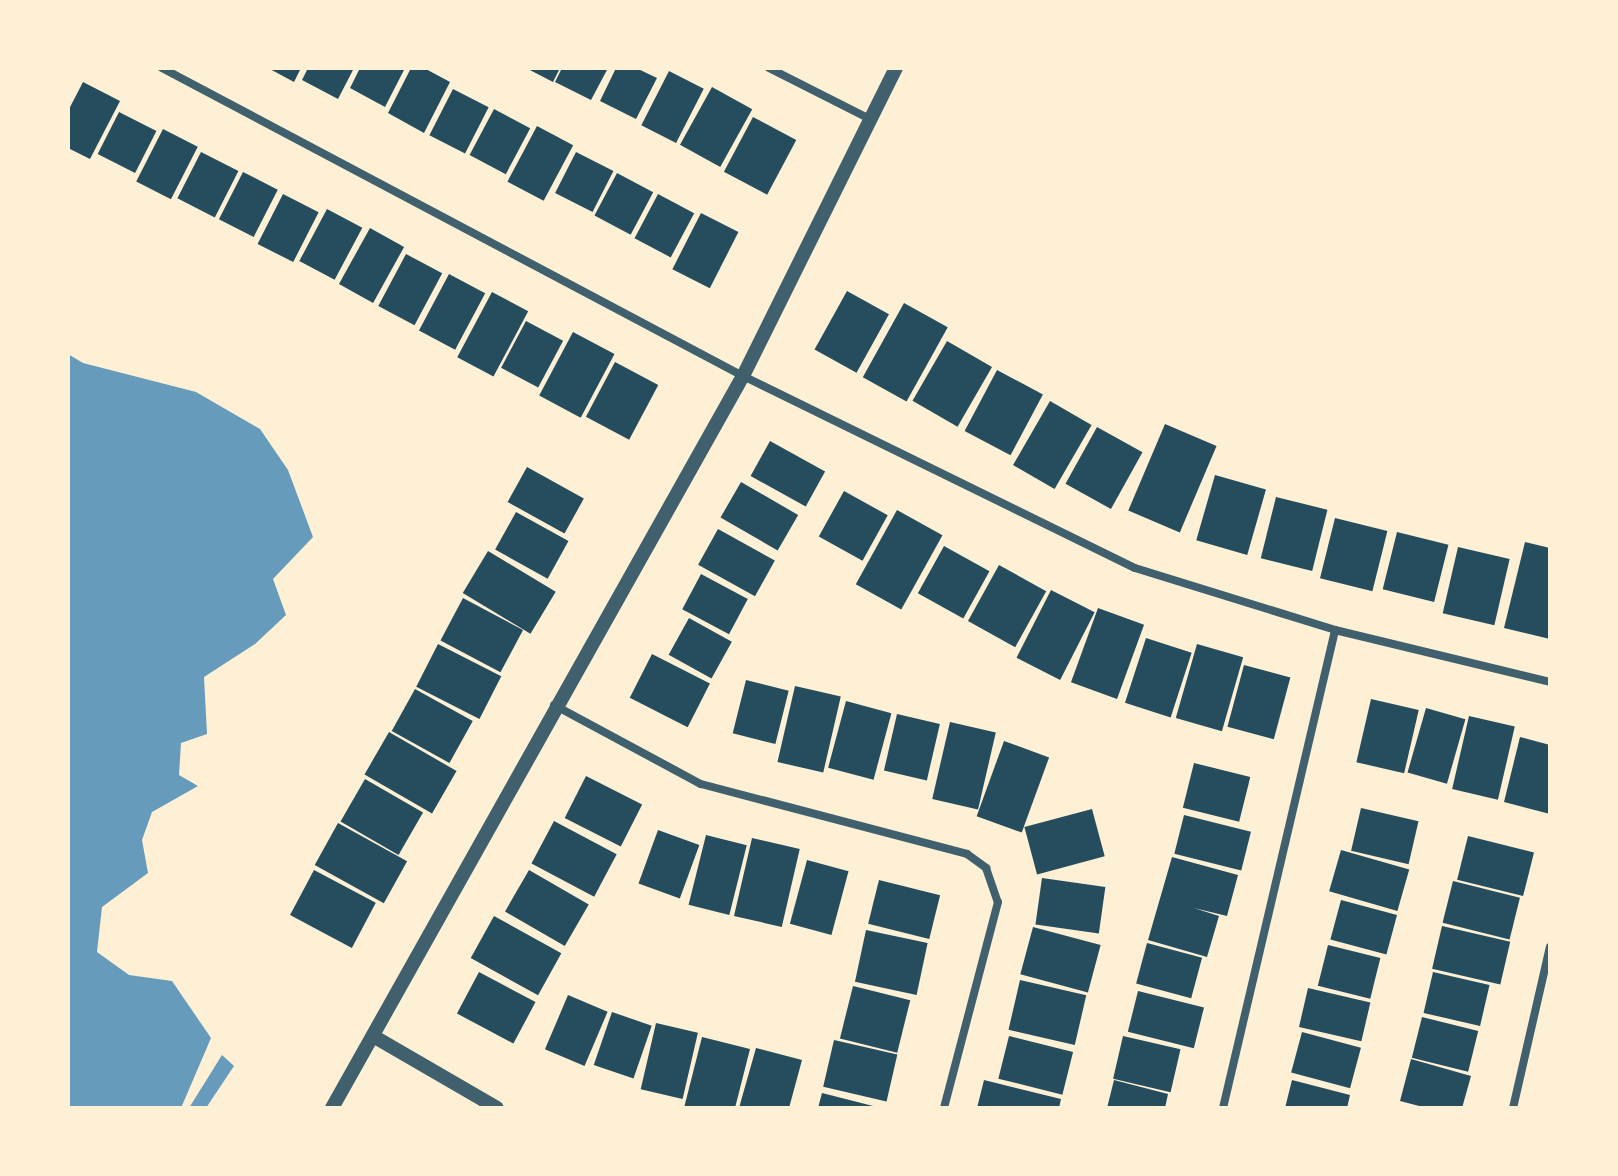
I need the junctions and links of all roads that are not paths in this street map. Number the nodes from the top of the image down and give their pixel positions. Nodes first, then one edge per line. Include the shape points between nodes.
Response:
1 (162, 68) edge
2 (769, 68) edge
3 (896, 68) edge
4 (870, 119) junction
5 (743, 376) junction
6 (1335, 630) junction
7 (1550, 682) edge
8 (554, 705) junction
9 (1550, 947) edge
10 (373, 1036) junction
11 (332, 1108) edge
12 (497, 1108) edge
13 (944, 1108) edge
14 (1223, 1108) edge
15 (1513, 1108) edge

1 - 5 street
2 - 4 street
3 - 4 street
4 - 5 street
5 - 6 street via 1135,568
5 - 8 street
6 - 7 street
6 - 14 street
8 - 10 street
8 - 13 street via 701,784 967,854 986,868 998,902
9 - 15 street
10 - 11 street
10 - 12 street

